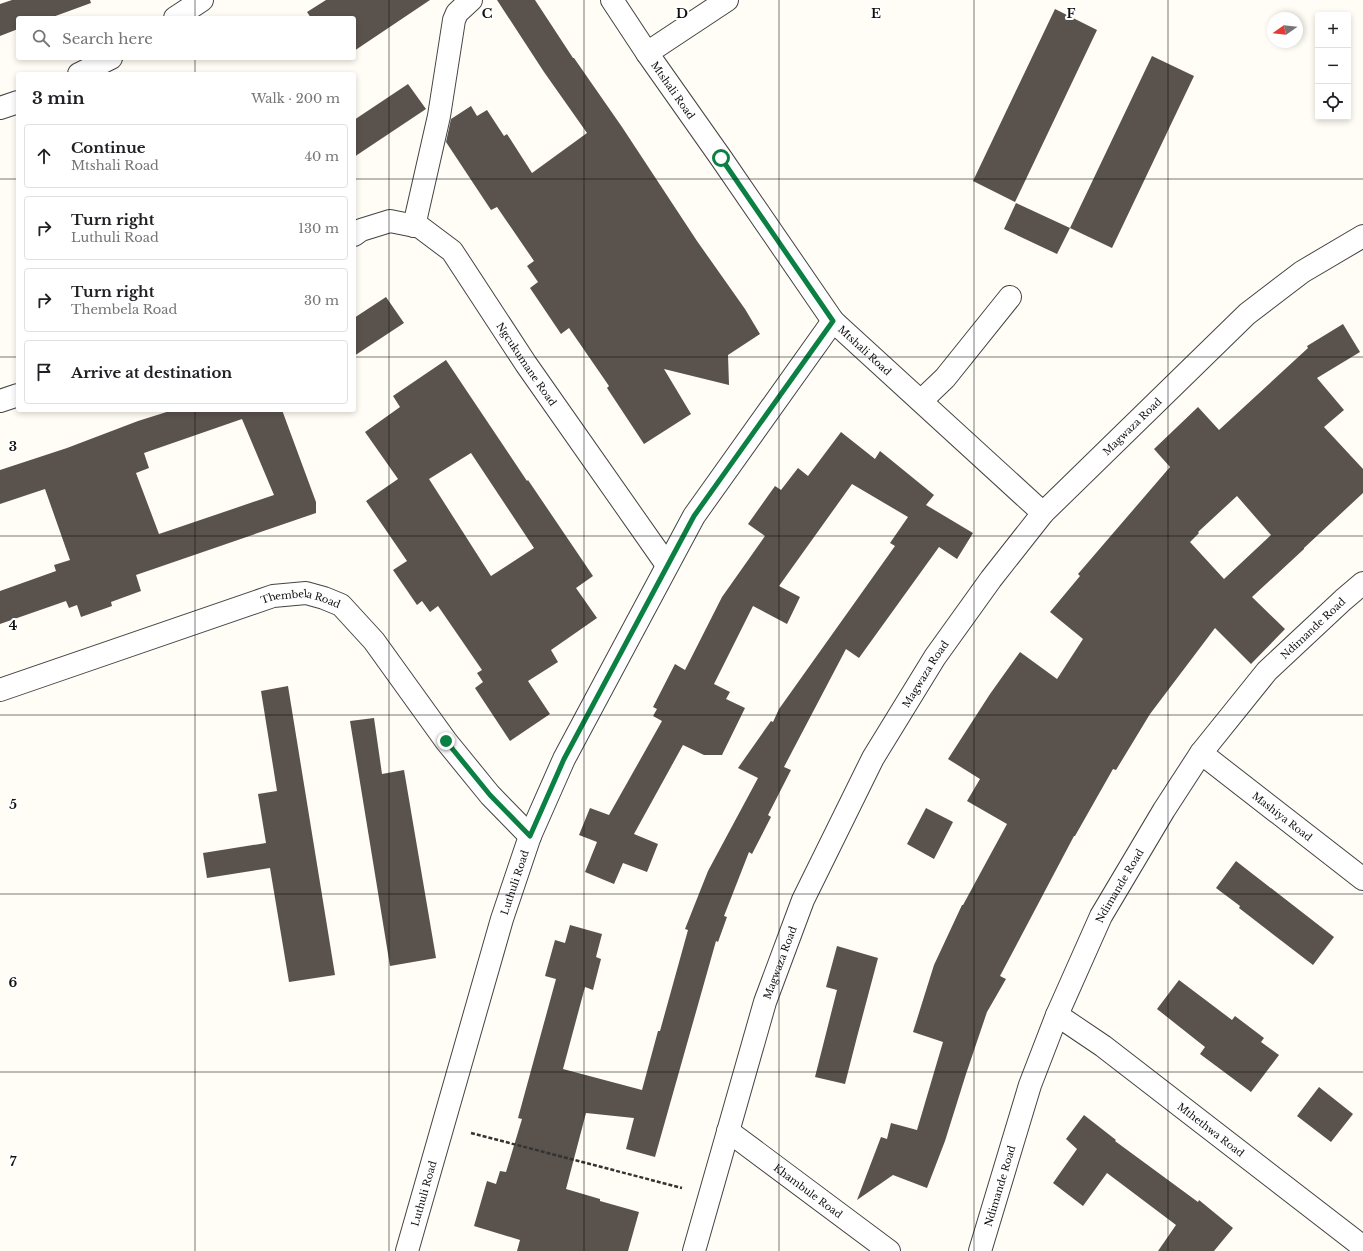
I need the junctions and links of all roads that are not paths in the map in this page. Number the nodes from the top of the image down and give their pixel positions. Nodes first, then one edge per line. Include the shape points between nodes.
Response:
1 (202, 0) edge
2 (471, 0) edge
3 (612, 0) edge
4 (727, 0) edge
5 (178, 16) edge
6 (647, 53) junction
7 (107, 60) edge
8 (83, 72) edge
9 (16, 103) edge
10 (0, 108) edge
11 (414, 226) junction
12 (356, 234) edge
13 (1363, 236) edge
14 (1010, 297) dead end
15 (833, 321) junction
16 (16, 396) edge
17 (0, 401) edge
18 (921, 401) junction
19 (1043, 513) junction
20 (667, 565) junction
21 (1363, 583) edge
22 (0, 690) edge
23 (1201, 752) junction
24 (530, 836) junction
25 (1363, 879) edge
26 (1056, 1016) junction
27 (728, 1131) junction
28 (1363, 1247) edge
29 (407, 1251) edge
30 (694, 1251) edge
31 (889, 1251) edge
32 (980, 1251) edge

1 - 5 street
2 - 11 street via 457,13 454,20 439,116
3 - 6 street, Mtshali Road
4 - 6 street
6 - 15 street, Mtshali Road
7 - 8 street
9 - 10 street
11 - 12 street, Ngcukumane Road via 390,221
11 - 20 street, Ngcukumane Road via 420,227 452,252 526,364
13 - 19 street, Magwaza Road via 1302,272 1247,314
14 - 18 street via 945,378
15 - 18 street, Mtshali Road
15 - 20 street, Luthuli Road via 694,516
16 - 17 street
18 - 19 street, Mtshali Road
19 - 27 street, Magwaza Road via 935,657 873,758 803,900 765,1002
20 - 24 street, Luthuli Road via 564,759
21 - 23 street, Ndimande Road via 1267,671
22 - 24 street, Thembela Road via 273,596 306,593 341,605 374,641 446,741 490,795
23 - 25 street, Mashiya Road
23 - 26 street, Ndimande Road via 1102,916
24 - 29 street, Luthuli Road via 502,919
26 - 28 street, Mthethwa Road via 1103,1046
26 - 32 street, Ndimande Road via 1030,1085
27 - 30 street, Magwaza Road
27 - 31 street, Khambule Road

